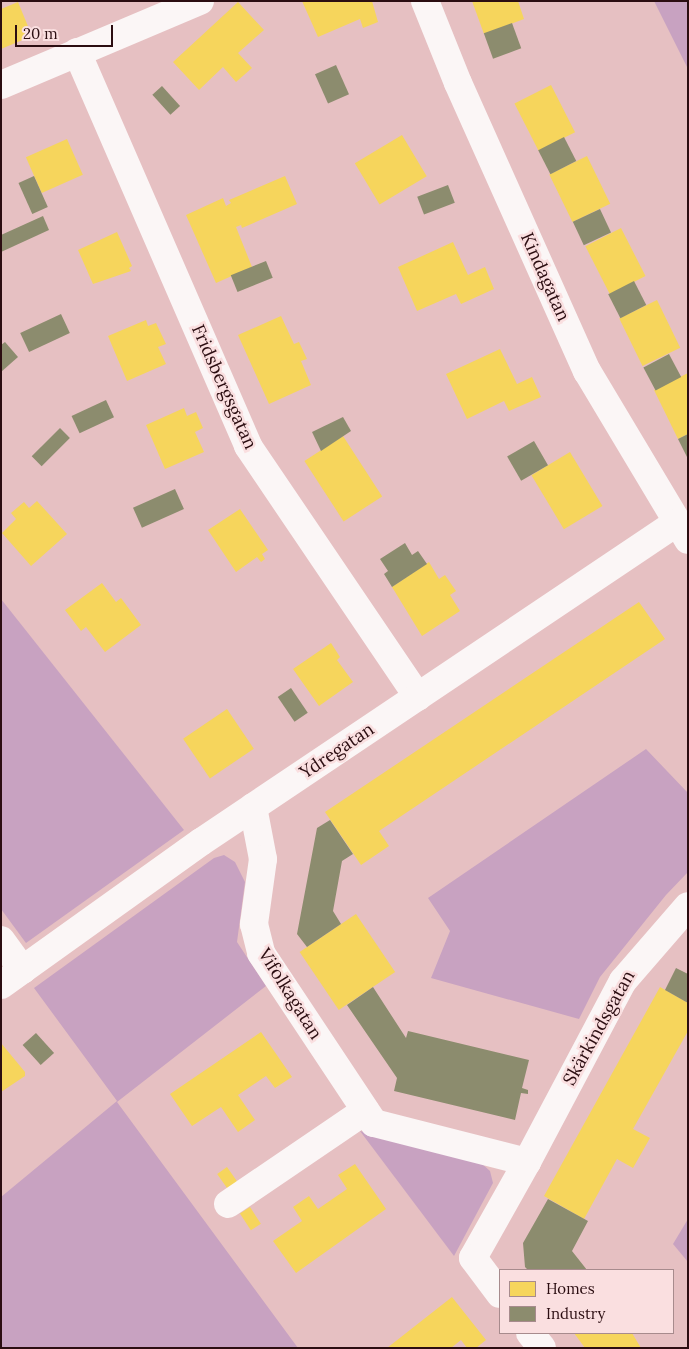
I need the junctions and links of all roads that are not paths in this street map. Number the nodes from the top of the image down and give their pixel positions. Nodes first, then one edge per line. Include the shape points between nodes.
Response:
1 (200, 1) edge
2 (425, 1) edge
3 (77, 52) junction
4 (1, 85) edge
5 (682, 532) edge
6 (418, 697) junction
7 (253, 807) junction
8 (688, 906) edge
9 (1, 940) edge
10 (23, 970) junction
11 (1, 985) edge
12 (365, 1111) junction
13 (526, 1162) junction
14 (228, 1204) dead end
15 (499, 1293) edge
16 (531, 1334) edge
17 (542, 1348) edge

1 - 3 street
2 - 5 street, Kindagatan via 587,371
3 - 4 street
3 - 6 street, Fridsbergsgatan via 248,446
5 - 6 street, Ydregatan
6 - 7 street, Ydregatan
7 - 10 street, Ydregatan
7 - 12 street, Vifolkagatan via 263,859 254,924 261,952
8 - 13 street, Skärkindsgatan via 622,980
9 - 10 street
10 - 11 street, Ydregatan
12 - 13 street, Vifolkagatan via 374,1123
12 - 14 street
13 - 15 street via 473,1258
16 - 17 street

